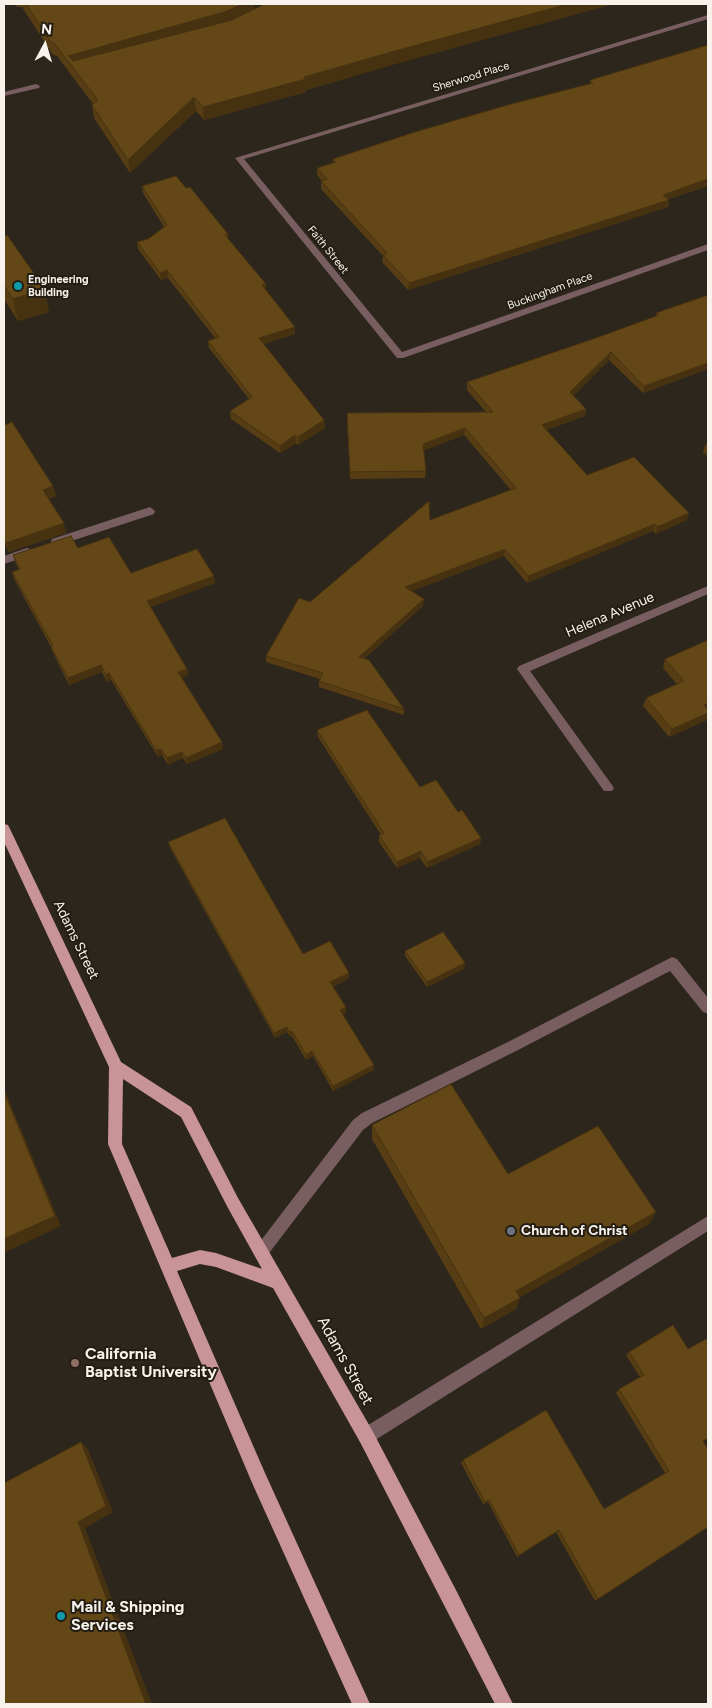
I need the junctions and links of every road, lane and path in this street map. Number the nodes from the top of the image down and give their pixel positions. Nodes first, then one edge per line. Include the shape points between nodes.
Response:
1 (708, 18) edge
2 (36, 86) dead end
3 (4, 94) edge
4 (239, 158) joint
5 (708, 246) edge
6 (400, 356) joint
7 (150, 510) dead end
8 (4, 560) edge
9 (708, 590) edge
10 (608, 788) dead end
11 (4, 829) edge
12 (708, 1008) edge
13 (116, 1067) junction
14 (708, 1224) edge
15 (261, 1252) junction
16 (167, 1266) junction
17 (280, 1283) junction
18 (366, 1436) junction
19 (361, 1704) edge
20 (504, 1704) edge

1 - 4 street, Sherwood Place
2 - 3 street
4 - 6 street, Faith Street
5 - 6 street, Buckingham Place
7 - 8 street
9 - 10 street, Helena Avenue via 523,669
11 - 13 main road, Adams Street
12 - 15 street via 672,964 367,1118 358,1125
13 - 15 main road, Adams Street via 186,1112
13 - 16 main road, Adams Street via 115,1144
14 - 18 street
15 - 17 main road, Adams Street
16 - 17 main road via 200,1257
16 - 19 main road, Adams Street via 259,1480
17 - 18 main road, Adams Street
18 - 20 main road, Adams Street

